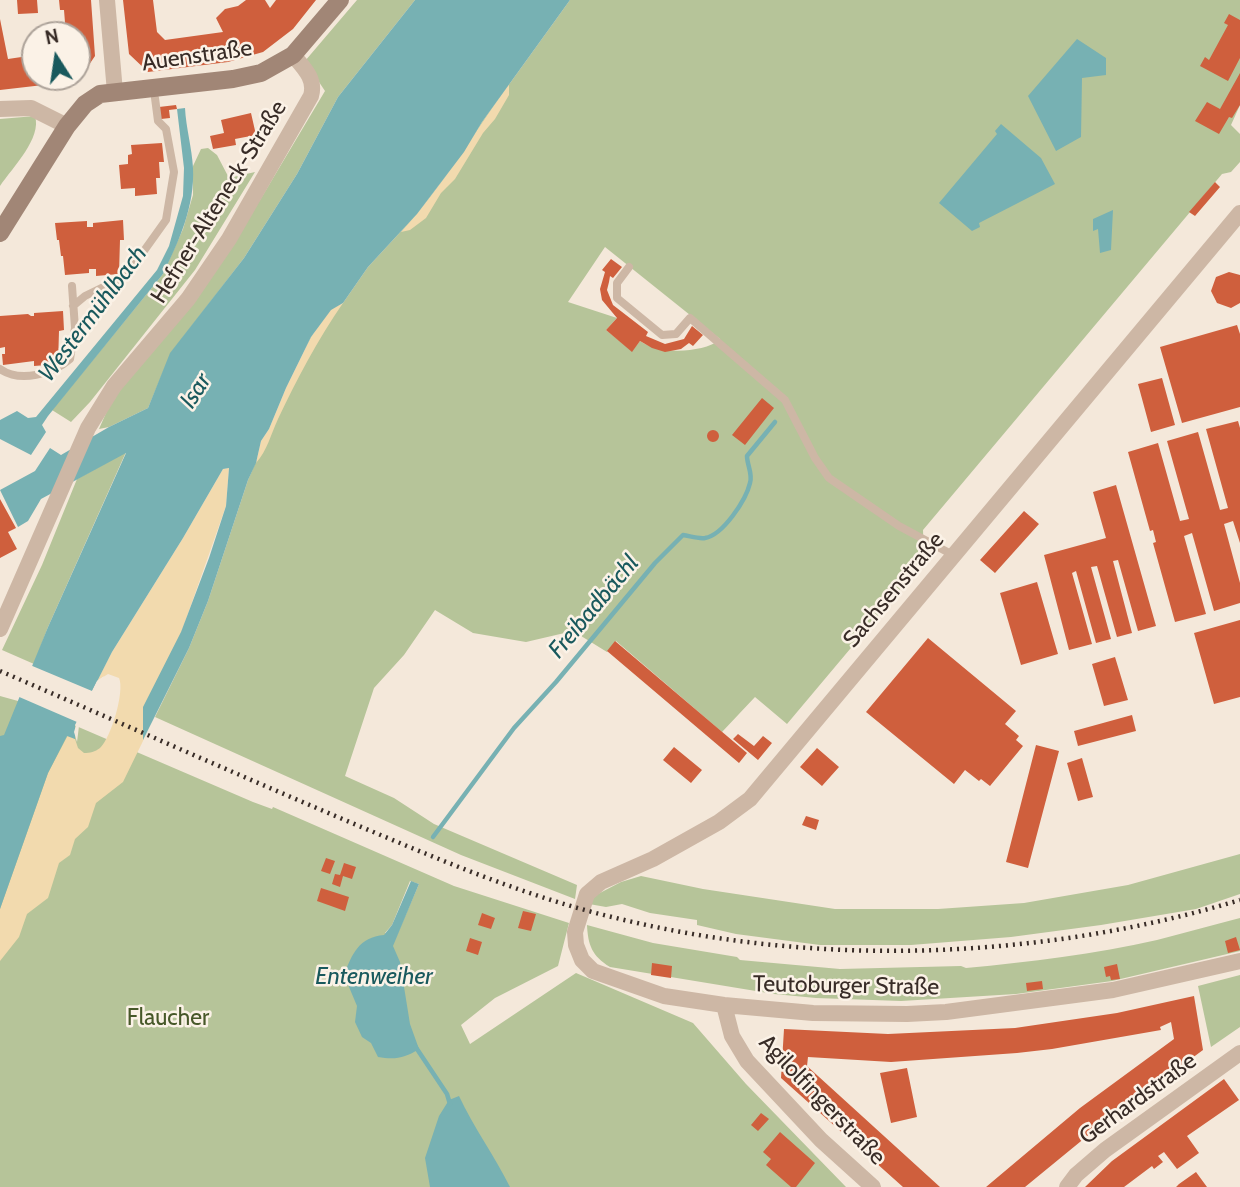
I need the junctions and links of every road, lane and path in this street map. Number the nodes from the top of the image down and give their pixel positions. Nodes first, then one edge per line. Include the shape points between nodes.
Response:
1 (107, 0) edge
2 (340, 0) edge
3 (293, 55) junction
4 (115, 92) junction
5 (155, 98) dead end
6 (0, 109) edge
7 (68, 126) junction
8 (1240, 213) edge
9 (0, 233) edge
10 (629, 267) dead end
11 (72, 286) dead end
12 (73, 306) junction
13 (0, 369) edge
14 (953, 555) junction
15 (0, 629) edge
16 (582, 960) joint
17 (1240, 961) edge
18 (724, 1005) junction
19 (1238, 1059) edge
20 (873, 1187) edge
21 (1067, 1187) edge

1 - 4 street
2 - 3 main road, Auenstraße
3 - 4 main road, Auenstraße via 261,73 233,79
3 - 15 street, Hefner-Alteneck-Straße via 311,78 312,96 229,239 169,324 114,386 84,438
4 - 7 main road, Auenstraße via 94,97
5 - 12 lane via 174,172 166,220 127,276
6 - 7 street via 31,107
7 - 9 main road
8 - 14 street, Sachsenstraße
10 - 14 lane via 617,283 617,298 638,317 662,335 676,334 690,318 785,400 829,478 899,526
11 - 12 lane
12 - 13 lane via 70,359 40,373 9,375
14 - 16 street, Sachsenstraße via 750,799 719,822 601,882 587,894 575,932
16 - 18 street, Teutoburger Straße via 593,971 664,996
17 - 18 street, Teutoburger Straße via 1113,990 938,1013 813,1013
18 - 20 street, Agilolfingerstraße via 732,1036 747,1060 821,1140
19 - 21 street, Gerhardstraße via 1105,1150

